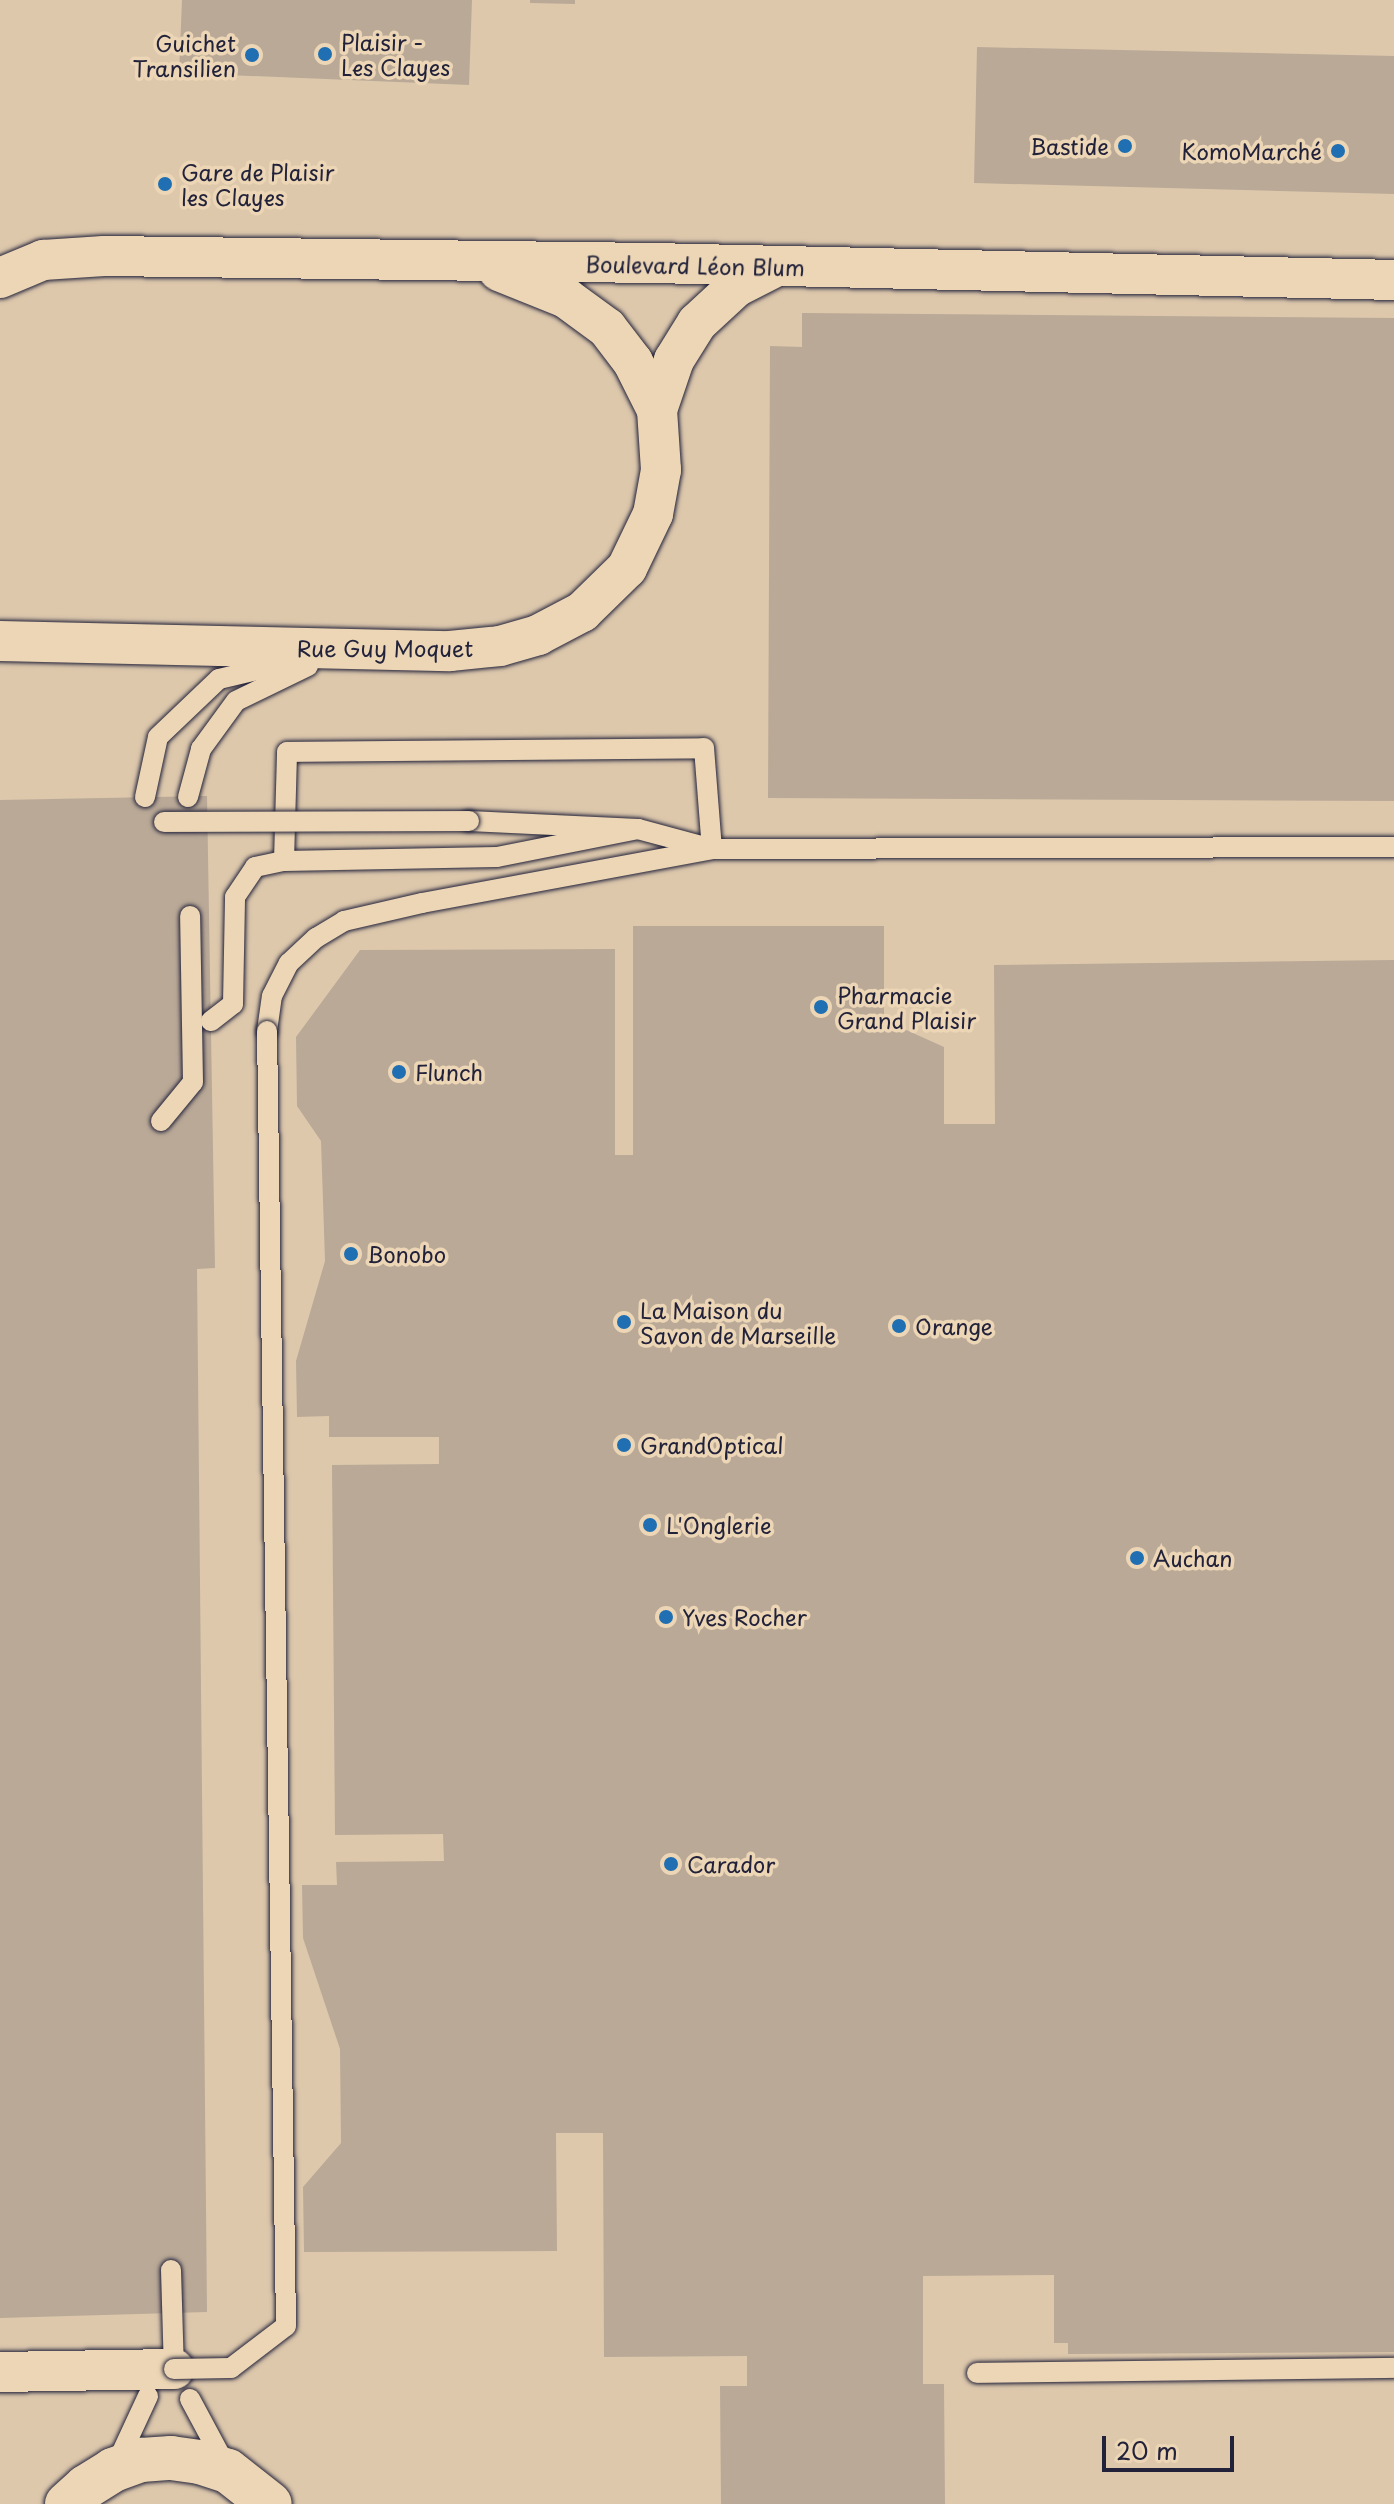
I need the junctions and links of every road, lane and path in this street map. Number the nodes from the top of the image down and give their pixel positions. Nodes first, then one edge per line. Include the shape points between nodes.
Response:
1 (472, 261) junction
2 (779, 266) junction
3 (0, 278) edge
4 (1394, 280) edge
5 (657, 410) junction
6 (2, 639) edge
7 (340, 650) junction
8 (145, 797) dead end
9 (188, 797) dead end
10 (164, 822) dead end
11 (638, 829) junction
12 (1394, 847) edge
13 (712, 849) junction
14 (284, 861) junction
15 (190, 916) dead end
16 (211, 1021) dead end
17 (161, 1121) dead end
18 (171, 2270) dead end
19 (1394, 2368) edge
20 (0, 2372) edge
21 (977, 2373) dead end
22 (171, 2388) junction
23 (113, 2470) junction
24 (228, 2471) junction
25 (67, 2504) edge
26 (270, 2504) edge

1 - 2 street, Boulevard Léon Blum
1 - 3 street, Boulevard Léon Blum via 104,256 43,260
1 - 5 street, Rue Guy Moquet via 540,286 588,312 618,340
2 - 4 street, Boulevard Léon Blum
2 - 5 street, Rue Guy Moquet via 736,287 697,323 674,360
5 - 7 street, Rue Guy Moquet via 661,470 650,523 627,568 582,612 538,635 500,646
6 - 7 street, Rue Guy Moquet
7 - 8 lane via 219,679 158,737
7 - 9 lane via 236,701 201,749
10 - 11 lane, bridge via 469,821
11 - 13 lane
11 - 14 lane via 497,857
12 - 13 lane
13 - 14 lane via 704,748 287,752
13 - 22 lane, bridge via 344,921 289,963 272,996 267,1031 286,2326 231,2368
14 - 16 lane via 255,867 235,897 233,1004
15 - 17 lane via 193,1082
18 - 22 lane
19 - 21 lane
20 - 22 street
22 - 23 lane
22 - 24 lane
23 - 24 main road via 141,2460 171,2458
23 - 25 main road
24 - 26 main road

